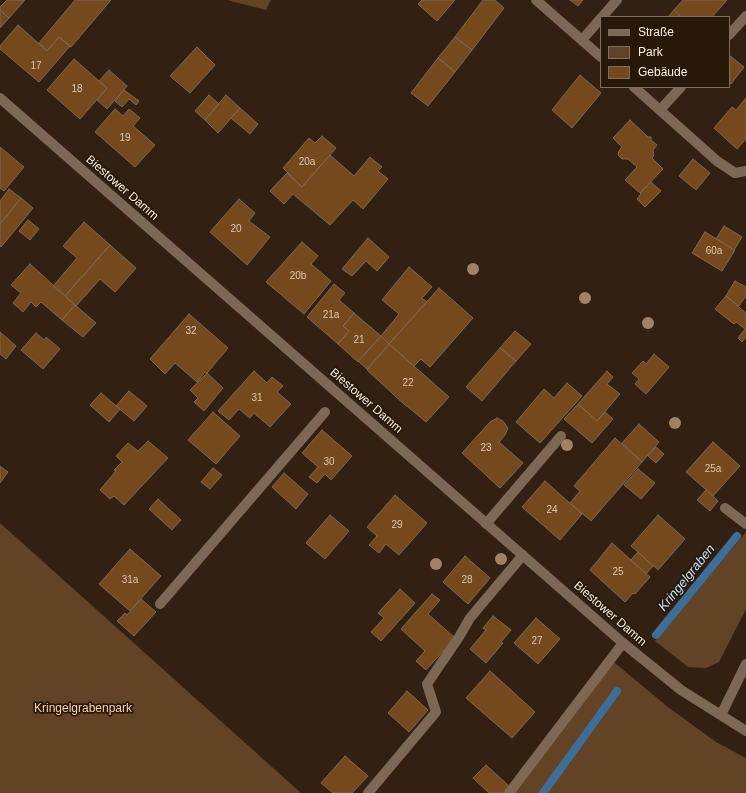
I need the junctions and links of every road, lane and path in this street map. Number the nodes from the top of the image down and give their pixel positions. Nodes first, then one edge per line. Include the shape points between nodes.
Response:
1 (536, 0) edge
2 (617, 0) edge
3 (604, 16) edge
4 (746, 16) edge
5 (600, 20) edge
6 (730, 34) edge
7 (582, 40) junction
8 (600, 56) edge
9 (635, 88) edge
10 (680, 88) edge
11 (0, 98) edge
12 (660, 110) junction
13 (746, 171) edge
14 (325, 412) dead end
15 (561, 436) dead end
16 (725, 508) dead end
17 (486, 524) junction
18 (746, 524) edge
19 (523, 555) junction
20 (160, 604) dead end
21 (623, 643) junction
22 (746, 664) edge
23 (721, 715) junction
24 (746, 731) edge
25 (368, 793) edge
26 (509, 793) edge

1 - 7 street
2 - 3 street
4 - 6 street
5 - 7 street
7 - 8 street
9 - 12 street
10 - 12 street
11 - 17 street, Biestower Damm
12 - 13 street via 717,162 734,173
14 - 20 street
15 - 17 street
16 - 18 street
17 - 19 street, Biestower Damm
19 - 21 street, Biestower Damm
19 - 25 street via 470,618 427,684 436,712
21 - 23 street, Biestower Damm via 681,690
21 - 26 street
22 - 23 street
23 - 24 street, Biestower Damm

